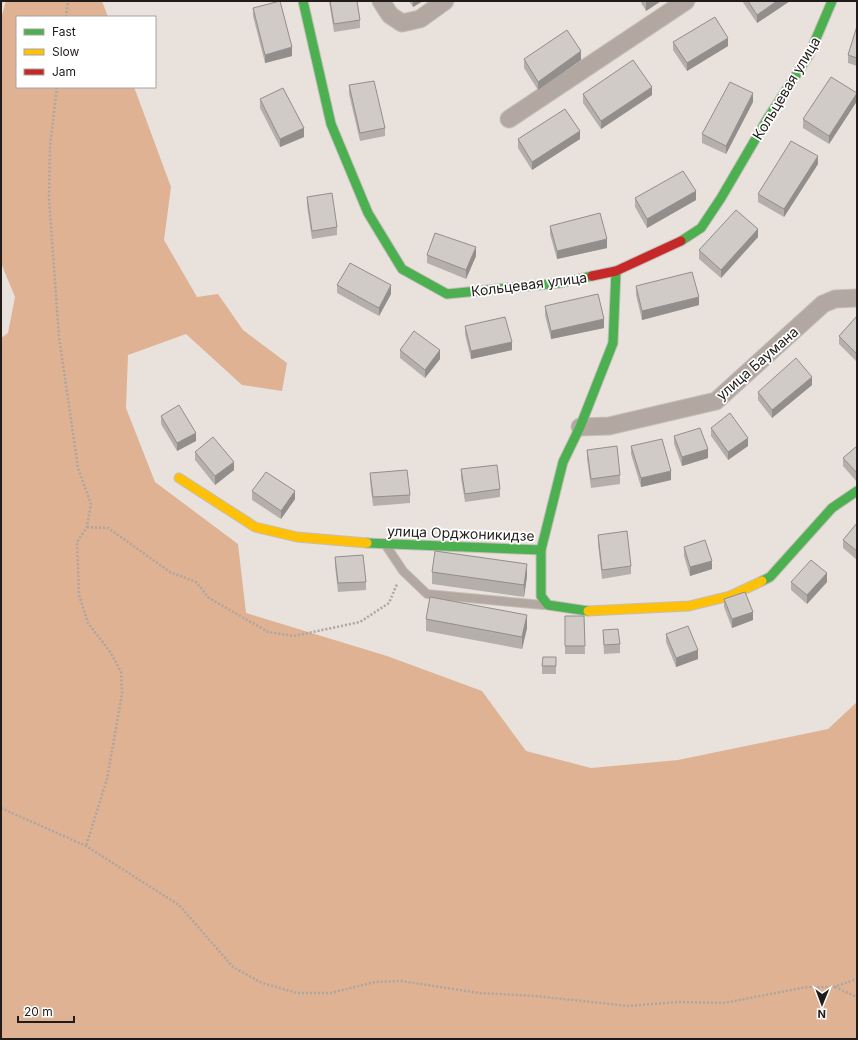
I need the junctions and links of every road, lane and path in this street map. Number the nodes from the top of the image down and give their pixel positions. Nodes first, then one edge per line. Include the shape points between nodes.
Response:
1 (68, 1) edge
2 (303, 1) edge
3 (381, 1) edge
4 (445, 1) edge
5 (686, 1) edge
6 (836, 2) edge
7 (66, 16) edge
8 (57, 88) edge
9 (509, 119) dead end
10 (616, 271) junction
11 (857, 298) edge
12 (580, 427) junction
13 (179, 478) dead end
14 (857, 491) edge
15 (87, 527) junction
16 (386, 545) junction
17 (541, 550) junction
18 (403, 571) junction
19 (548, 605) junction
20 (1, 808) edge
21 (86, 846) junction
22 (857, 980) edge
23 (834, 987) junction
24 (857, 997) edge

1 - 7 path
2 - 10 street, Кольцевая улица via 331,124 368,213 402,269 447,294 560,283
3 - 4 street via 390,15 402,23 420,19
5 - 9 street
6 - 10 street, Кольцевая улица via 809,55 701,228 673,246
8 - 15 path via 50,146 50,206 59,337 78,468 91,504
10 - 12 street via 613,343
11 - 12 street, улица Баумана via 835,299 823,304 716,401 609,426
12 - 17 street via 563,462
13 - 16 street, улица Орджоникидзе via 255,527 297,537
14 - 19 street via 832,508 770,577 730,596 689,606 622,610 581,610
15 - 18 path via 108,528 170,572 196,582 209,598 268,632 294,636 360,622 389,603
15 - 21 path via 77,542 79,596 88,623 111,653 120,672 122,694 107,779
16 - 17 street, улица Орджоникидзе
16 - 18 lane
17 - 19 street, улица Орджоникидзе via 541,596
18 - 19 lane via 427,594
20 - 21 path
21 - 23 path via 179,905 234,967 262,983 297,993 331,993 375,982 401,981 479,992 628,1006 678,1002 724,1003 807,987
22 - 23 path
23 - 24 path

